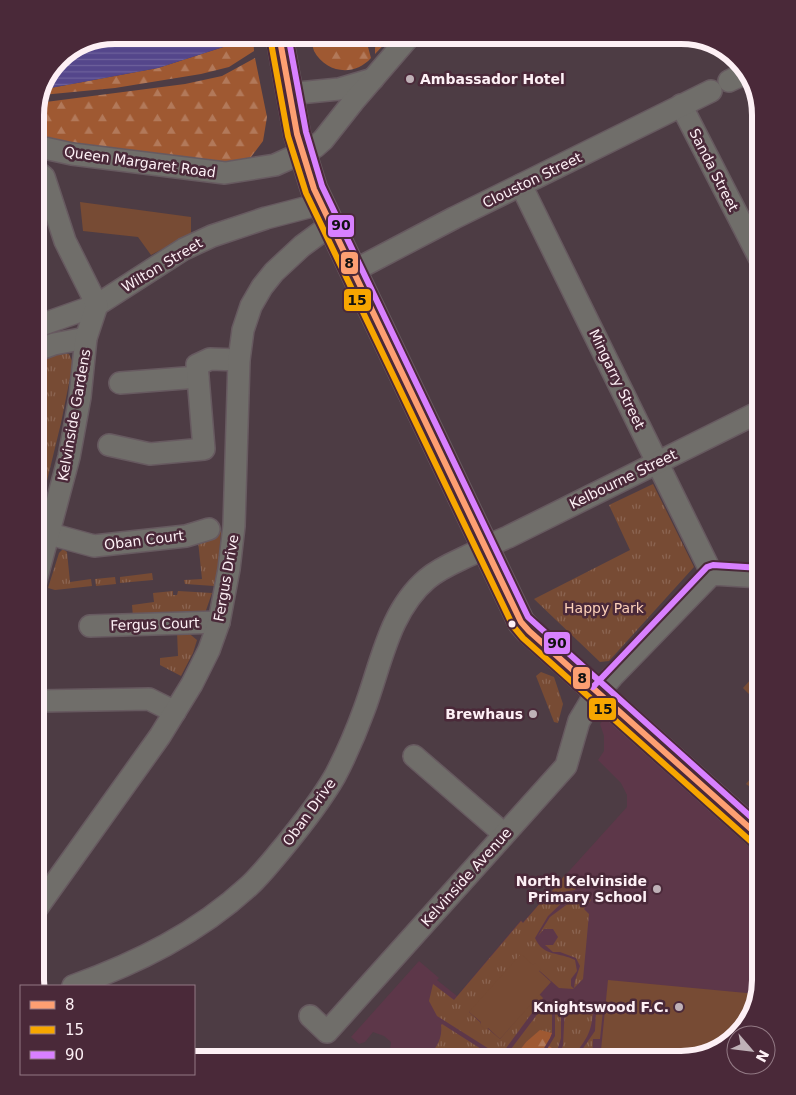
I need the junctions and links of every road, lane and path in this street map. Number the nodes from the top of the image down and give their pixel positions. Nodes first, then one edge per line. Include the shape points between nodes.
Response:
1 (280, 44) edge
2 (403, 44) edge
3 (373, 79) junction
4 (729, 81) edge
5 (288, 94) junction
6 (681, 106) junction
7 (44, 148) edge
8 (302, 153) junction
9 (44, 177) edge
10 (520, 185) junction
11 (326, 216) junction
12 (752, 244) edge
13 (353, 271) junction
14 (97, 305) junction
15 (44, 324) edge
16 (86, 338) junction
17 (44, 348) edge
18 (239, 360) junction
19 (198, 377) junction
20 (120, 383) dead end
21 (752, 416) edge
22 (109, 445) dead end
23 (658, 463) junction
24 (44, 527) edge
25 (209, 528) dead end
26 (44, 534) edge
27 (485, 546) junction
28 (712, 574) junction
29 (752, 577) edge
30 (219, 622) junction
31 (90, 626) dead end
32 (599, 693) junction
33 (44, 701) edge
34 (175, 712) junction
35 (414, 756) dead end
36 (752, 830) edge
37 (504, 834) junction
38 (44, 899) edge
39 (76, 985) edge
40 (310, 1016) dead end

1 - 5 main road
2 - 3 street, Queen Margaret Road
3 - 5 street via 339,89
3 - 8 street, Queen Margaret Road via 323,140
4 - 6 street, Clouston Street
5 - 8 main road
6 - 10 street, Clouston Street
6 - 12 street, Sanda Street
7 - 8 street, Queen Margaret Road via 225,173 275,165
8 - 11 main road
9 - 14 street via 65,241
10 - 13 street, Clouston Street
10 - 23 street, Mingarry Street
11 - 13 main road
11 - 14 street, Wilton Street via 266,218 212,236 184,249
11 - 18 street, Fergus Drive via 321,232 286,259 262,287 244,330
13 - 27 main road
14 - 15 street, Wilton Street
14 - 16 street, Kelvinside Gardens
16 - 17 street
16 - 24 street, Kelvinside Gardens via 69,457
18 - 19 street via 210,359 197,365
18 - 30 street, Fergus Drive via 234,526
19 - 20 street
19 - 22 street via 204,449 150,454
21 - 23 street, Kelbourne Street
23 - 27 street, Kelbourne Street
23 - 28 street, Mingarry Street
25 - 26 street, Oban Court via 186,536 94,546
27 - 32 main road via 524,626
27 - 39 street, Oban Drive via 428,578 412,596 393,626 364,711 335,775 312,811 251,885 170,944
28 - 29 street
28 - 32 street, Kelvinside Avenue
30 - 31 street, Fergus Court
30 - 34 street, Fergus Drive via 204,659
32 - 36 main road
32 - 37 street, Kelvinside Avenue via 579,721 566,766
33 - 34 street via 149,699
34 - 38 street, Fergus Drive
35 - 37 street
37 - 40 street, Kelvinside Avenue via 327,1032

